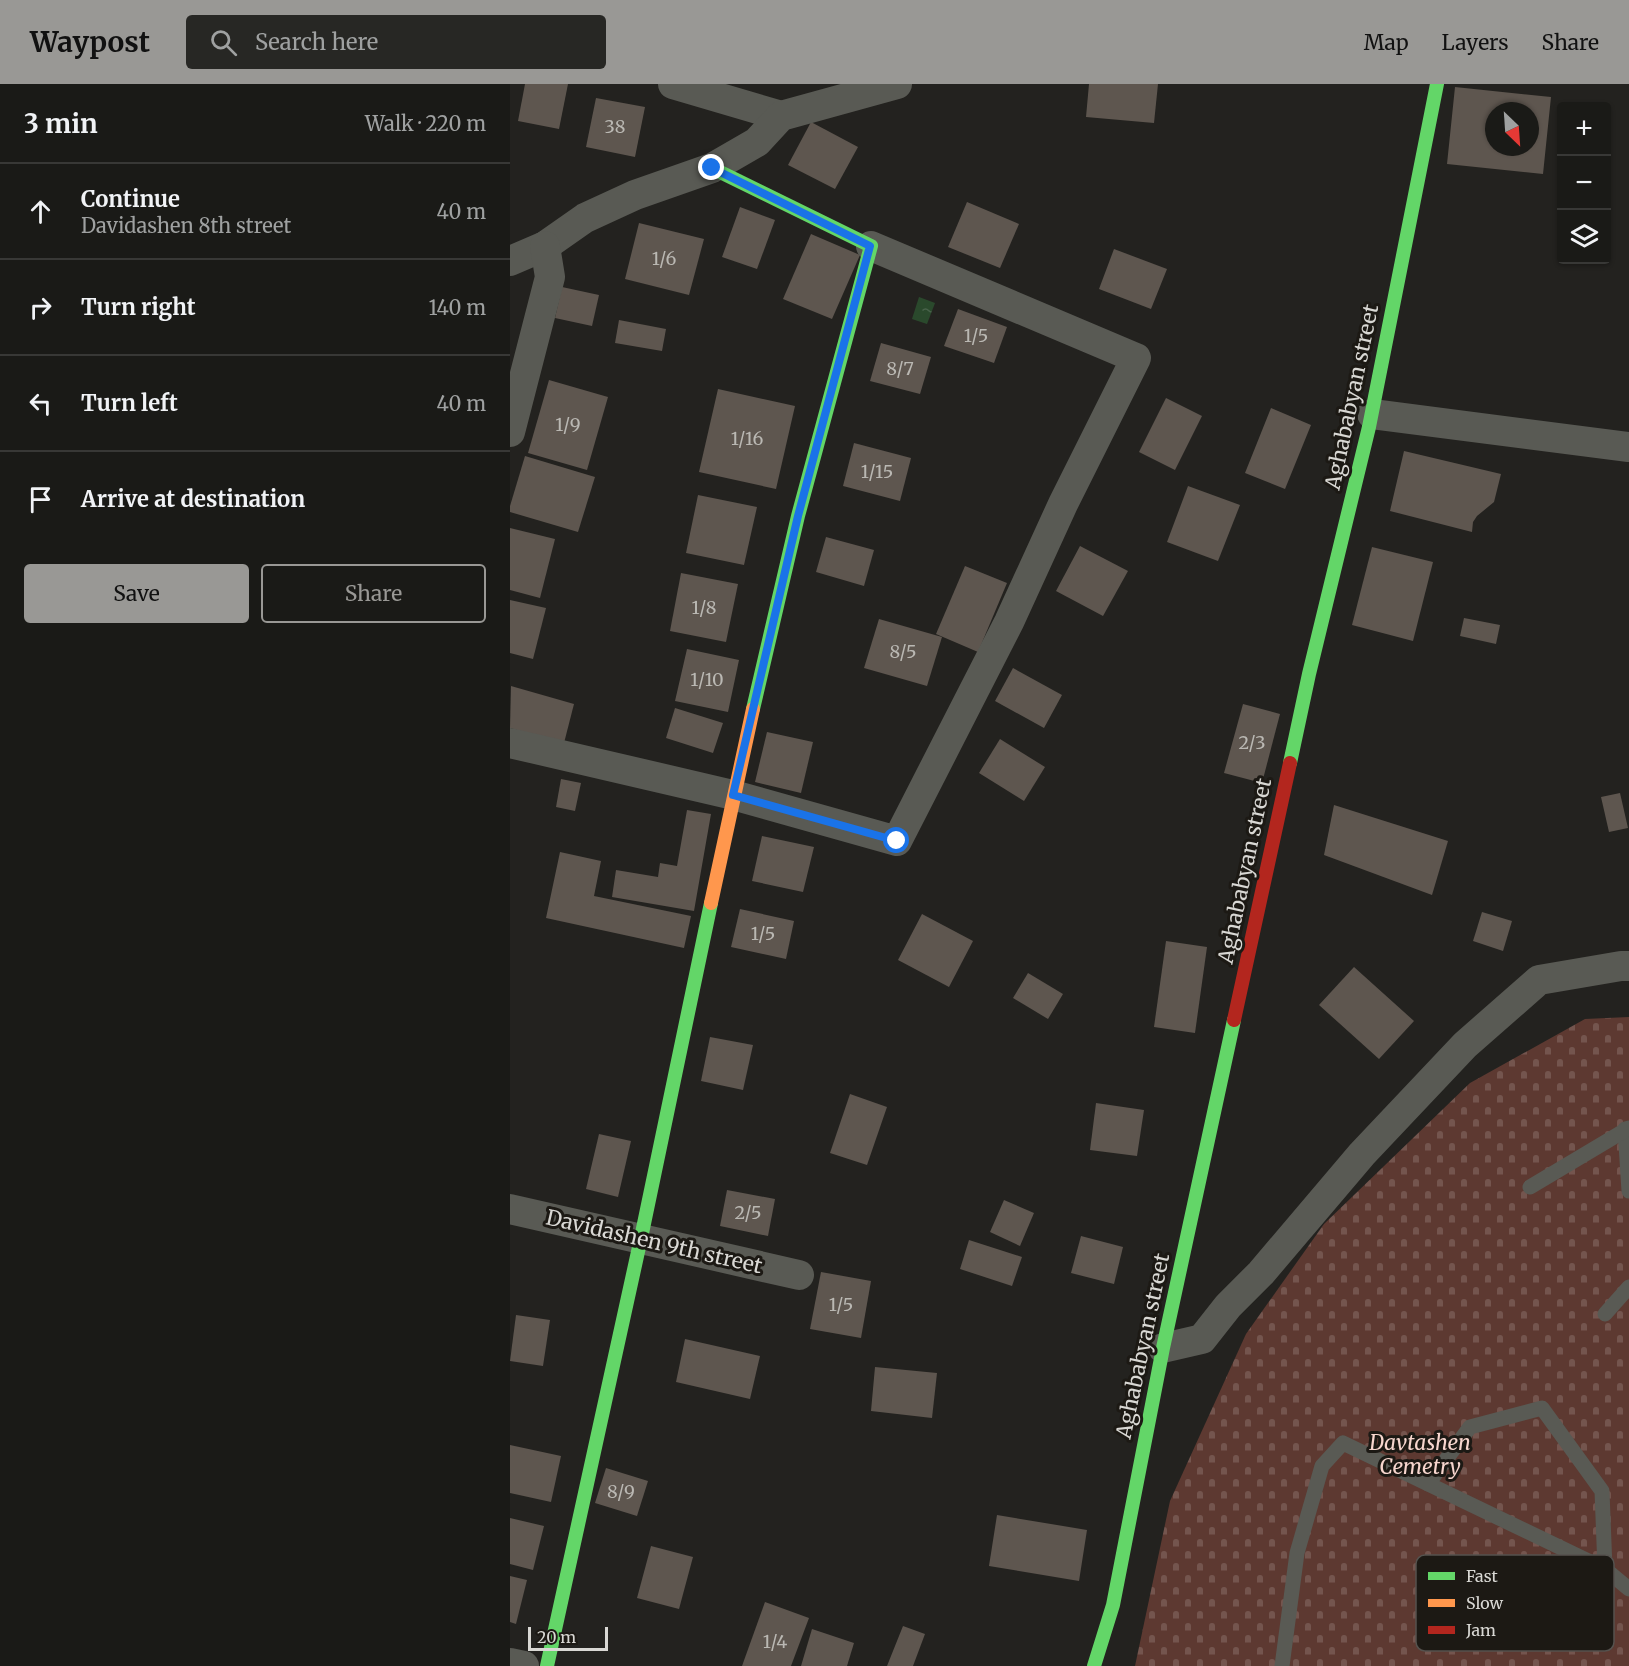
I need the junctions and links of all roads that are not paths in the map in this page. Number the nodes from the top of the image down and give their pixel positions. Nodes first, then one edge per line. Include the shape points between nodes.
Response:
1 (673, 84) edge
2 (897, 84) edge
3 (1437, 84) edge
4 (781, 116) junction
5 (712, 168) junction
6 (546, 246) junction
7 (870, 246) junction
8 (510, 261) edge
9 (1372, 414) junction
10 (510, 432) edge
11 (1629, 447) edge
12 (510, 743) edge
13 (733, 795) junction
14 (1629, 966) edge
15 (1627, 1129) edge
16 (1530, 1187) dead end
17 (1629, 1191) edge
18 (510, 1209) edge
19 (641, 1238) junction
20 (799, 1275) dead end
21 (1629, 1287) edge
22 (1605, 1314) dead end
23 (1163, 1348) junction
24 (1428, 1484) junction
25 (1576, 1555) edge
26 (1604, 1555) edge
27 (1614, 1576) edge
28 (1629, 1589) edge
29 (510, 1663) edge
30 (524, 1666) edge
31 (547, 1666) edge
32 (1094, 1666) edge
33 (1282, 1666) edge

1 - 4 street
2 - 4 street
3 - 9 street, Aghababyan street
4 - 5 street via 757,142
5 - 6 street via 635,195 585,218
5 - 7 street
6 - 8 street
6 - 10 street via 550,277
7 - 13 street via 798,516
7 - 13 street via 1136,358 897,841
9 - 11 street
9 - 23 street, Aghababyan street via 1309,674
12 - 13 street
13 - 19 street
14 - 23 street via 1539,980 1465,1045 1362,1154 1202,1339
15 - 16 lane
15 - 17 lane
18 - 19 street, Davidashen 9th street
19 - 20 street, Davidashen 9th street
19 - 31 street
21 - 22 lane
23 - 32 street, Aghababyan street via 1113,1605
24 - 25 lane
24 - 26 lane via 1470,1427 1542,1408 1602,1491
24 - 33 lane via 1343,1443 1322,1467 1297,1553
27 - 28 lane
29 - 30 street

